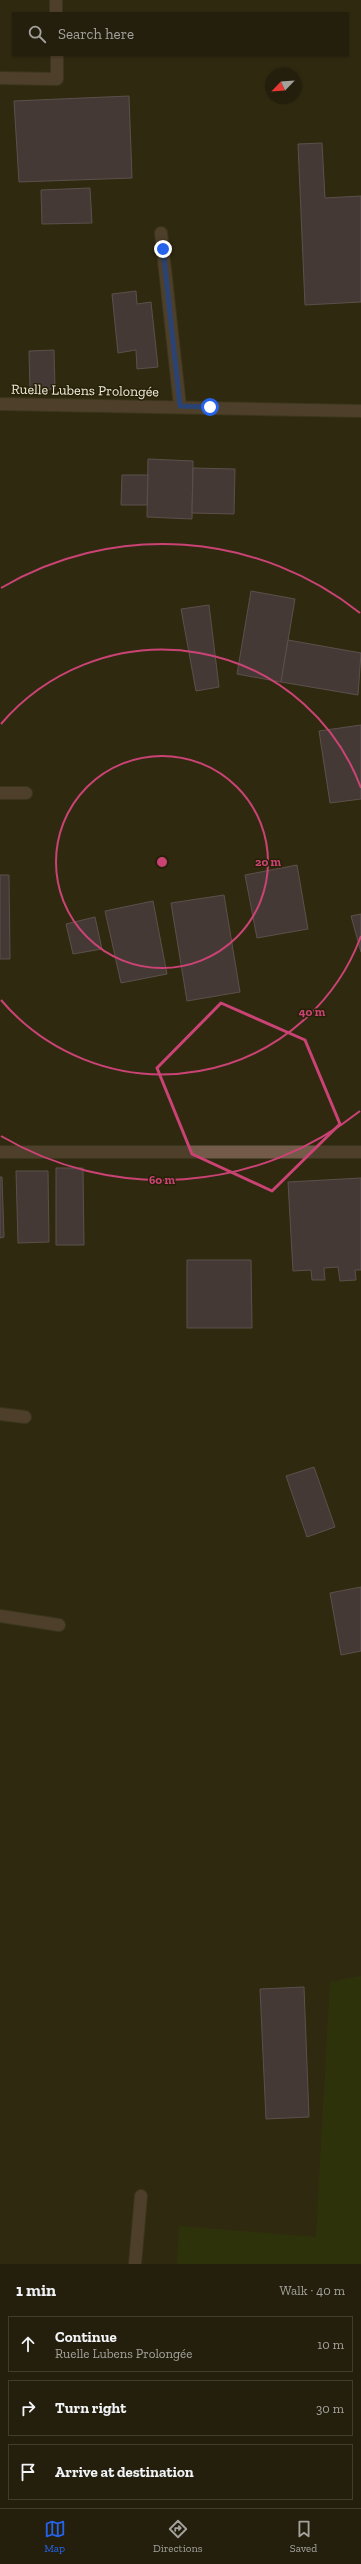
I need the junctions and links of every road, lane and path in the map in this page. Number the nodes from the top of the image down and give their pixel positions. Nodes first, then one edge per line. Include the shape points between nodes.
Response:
1 (56, 0) edge
2 (56, 12) edge
3 (57, 56) edge
4 (0, 78) edge
5 (161, 233) dead end
6 (0, 404) edge
7 (180, 406) junction
8 (361, 411) edge
9 (0, 793) edge
10 (26, 793) dead end
11 (0, 1152) edge
12 (361, 1152) edge
13 (0, 1414) edge
14 (25, 1417) dead end
15 (0, 1616) edge
16 (59, 1625) dead end
17 (141, 2196) dead end
18 (135, 2264) edge

1 - 2 street
3 - 4 street via 57,79
5 - 7 street
6 - 7 street, Ruelle Lubens Prolongée
7 - 8 street, Ruelle Lubens Prolongée
9 - 10 street
11 - 12 street
13 - 14 street
15 - 16 street
17 - 18 street

